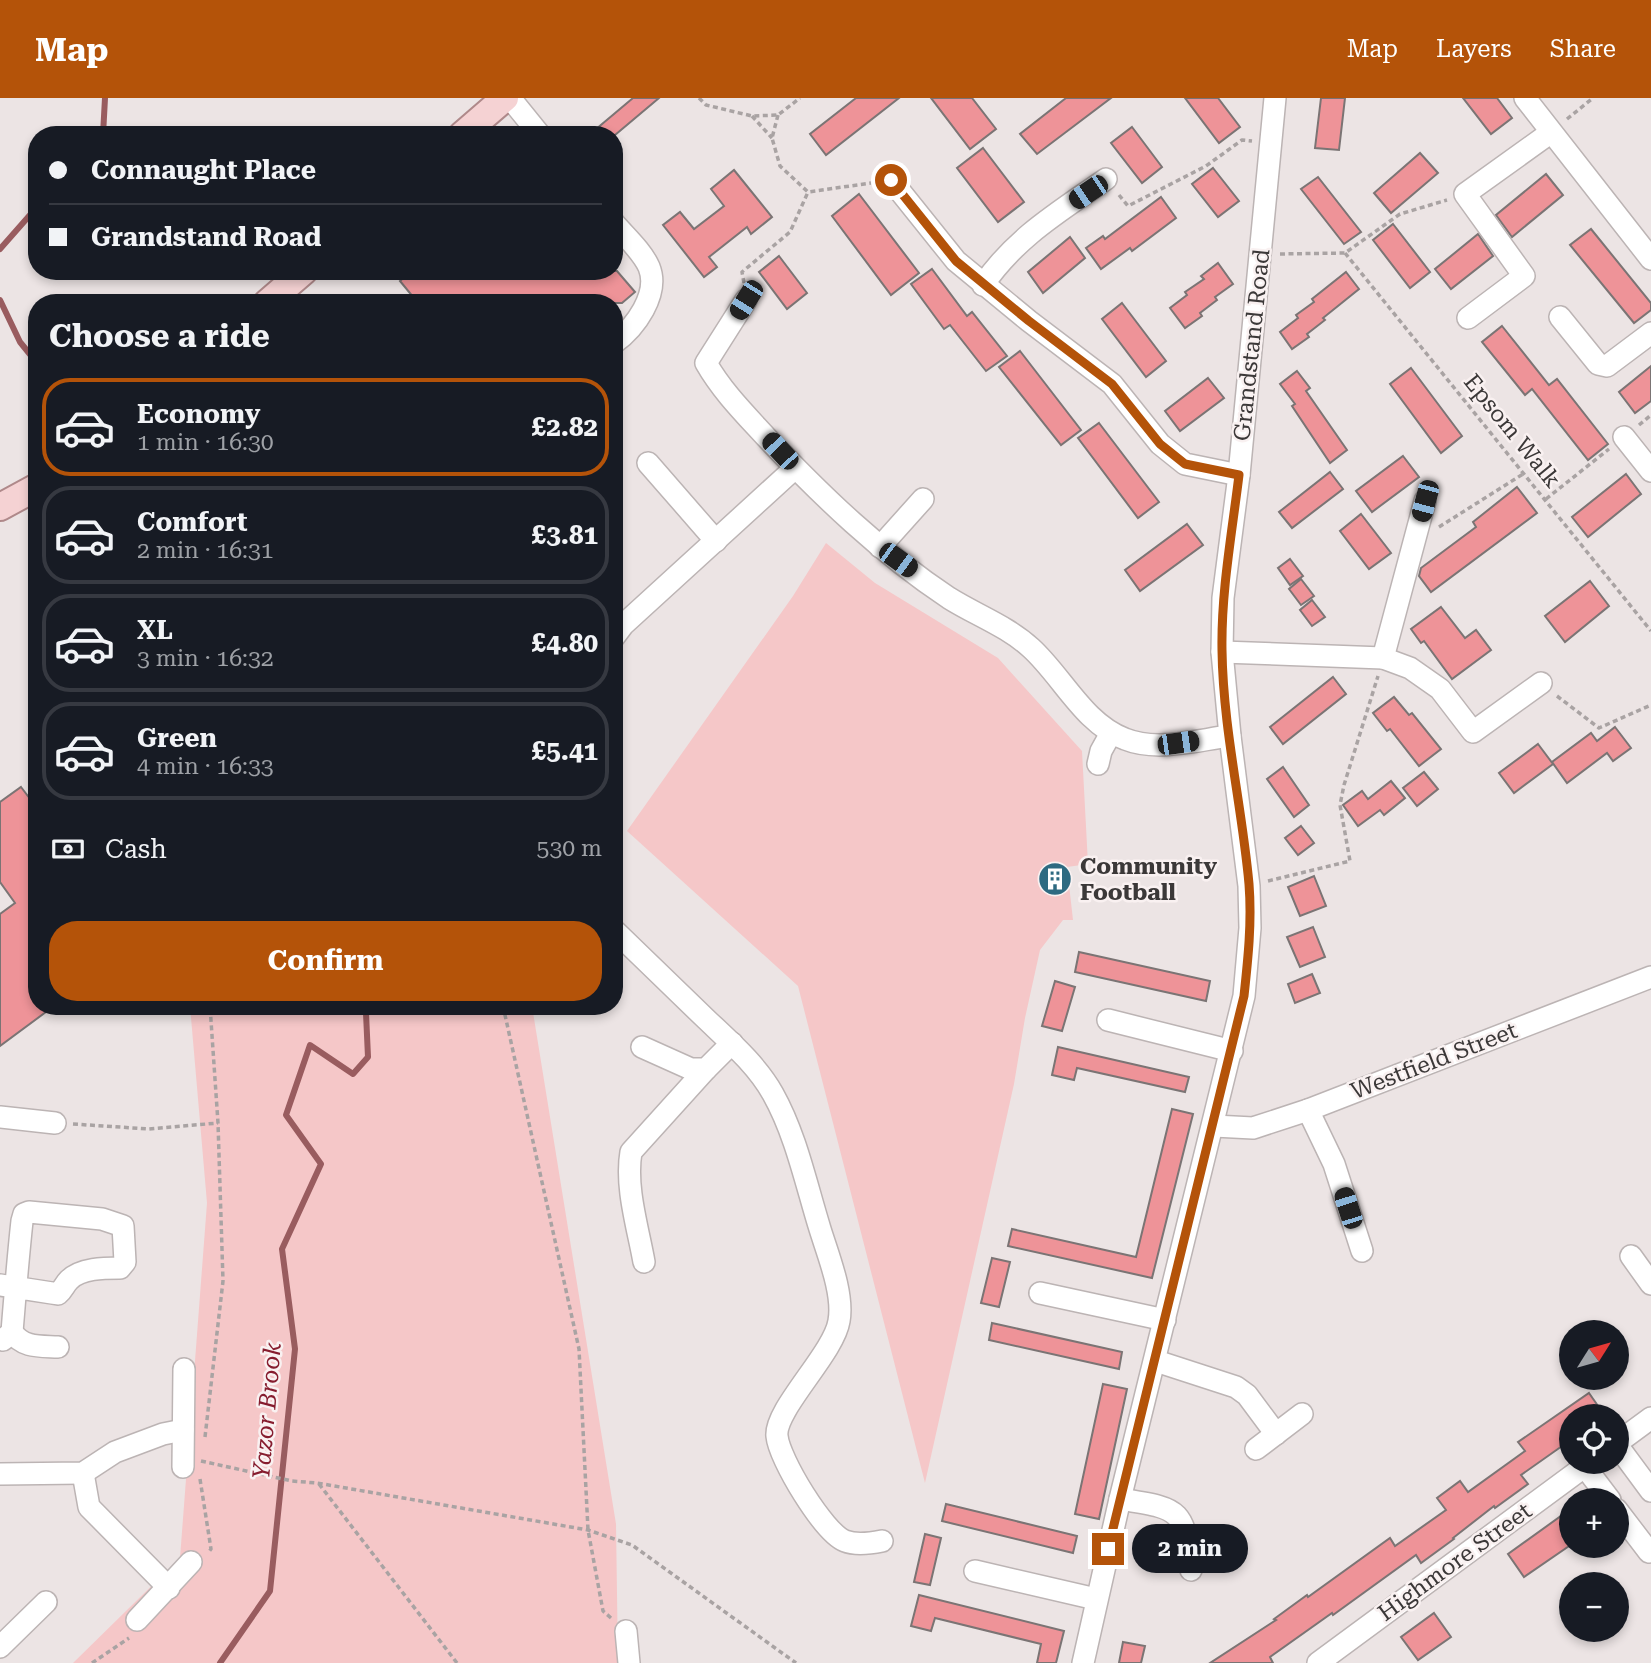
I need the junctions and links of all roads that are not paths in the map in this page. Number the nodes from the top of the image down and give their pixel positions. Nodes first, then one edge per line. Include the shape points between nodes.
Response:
1 (508, 98) edge
2 (1275, 98) edge
3 (1525, 98) edge
4 (473, 126) edge
5 (532, 126) edge
6 (1550, 133) junction
7 (1106, 179) road end
8 (891, 180) road end
9 (623, 233) edge
10 (1651, 259) edge
11 (294, 280) edge
12 (983, 285) junction
13 (277, 294) edge
14 (746, 300) road end
15 (1560, 317) dead end
16 (1468, 318) dead end
17 (623, 333) edge
18 (1651, 334) edge
19 (1624, 437) road end
20 (648, 463) dead end
21 (795, 468) junction
22 (1651, 471) edge
23 (1239, 475) junction
24 (28, 492) edge
25 (923, 499) dead end
26 (1425, 501) dead end
27 (0, 507) edge
28 (716, 541) junction
29 (880, 547) junction
30 (623, 625) edge
31 (1222, 652) junction
32 (1383, 658) junction
33 (1541, 683) road end
34 (1111, 733) junction
35 (1230, 736) junction
36 (1098, 764) dead end
37 (623, 939) edge
38 (1651, 977) edge
39 (1108, 1020) dead end
40 (732, 1044) junction
41 (642, 1047) dead end
42 (1232, 1051) junction
43 (706, 1069) junction
44 (1308, 1110) junction
45 (0, 1117) edge
46 (55, 1123) road end
47 (1213, 1126) junction
48 (1362, 1251) dead end
49 (1631, 1256) dead end
50 (644, 1262) dead end
51 (1651, 1284) edge
52 (8, 1286) edge
53 (1040, 1293) dead end
54 (1165, 1320) junction
55 (6, 1336) edge
56 (58, 1347) dead end
57 (1156, 1361) junction
58 (184, 1370) dead end
59 (1302, 1414) dead end
60 (1651, 1418) edge
61 (183, 1430) junction
62 (1276, 1434) junction
63 (1629, 1435) edge
64 (1256, 1449) dead end
65 (183, 1461) road end
66 (1629, 1461) edge
67 (0, 1474) edge
68 (83, 1474) junction
69 (1575, 1474) edge
70 (1651, 1491) edge
71 (1120, 1499) junction
72 (1629, 1526) edge
73 (882, 1541) dead end
74 (1649, 1552) dead end
75 (191, 1562) dead end
76 (1191, 1570) dead end
77 (975, 1571) dead end
78 (169, 1588) junction
79 (1096, 1599) junction
80 (46, 1602) dead end
81 (137, 1620) dead end
82 (626, 1631) road end
83 (0, 1647) edge
84 (629, 1663) edge
85 (1083, 1663) edge
86 (1318, 1663) edge

1 - 4 main road
1 - 5 street
2 - 23 street, Grandstand Road
3 - 6 street
6 - 10 street
6 - 16 street via 1465,194 1524,276
7 - 12 street via 1031,231
8 - 12 street via 956,261
9 - 17 street via 650,269 646,306
11 - 13 main road
12 - 23 street via 1112,384 1160,444 1185,464
14 - 21 street via 706,363 718,384
15 - 18 street via 1598,364 1607,366
19 - 22 street
20 - 28 street
21 - 28 street
21 - 29 street
23 - 31 street, Grandstand Road via 1223,598
24 - 27 main road
25 - 29 street
26 - 32 street
28 - 30 street
29 - 34 street via 951,599 1030,647
31 - 32 street
31 - 35 street, Grandstand Road
32 - 33 street via 1410,668 1440,689 1472,732
34 - 35 street via 1151,745
34 - 36 street
35 - 42 street, Grandstand Road via 1250,928 1244,996
37 - 40 street
38 - 44 street, Westfield Street
39 - 42 street
40 - 43 street
40 - 73 street via 771,1091 785,1118 840,1307 837,1333 783,1415 776,1435 807,1499 829,1529 846,1542
41 - 43 street via 691,1069
42 - 47 street, Grandstand Road
43 - 50 street via 631,1152 632,1195
44 - 47 street, Westfield Street via 1252,1128
44 - 48 street via 1334,1164
45 - 46 street
47 - 54 street, Grandstand Road
49 - 51 street
52 - 52 street via 58,1294 69,1279 81,1273 120,1268 125,1262 124,1226 102,1219 24,1214
52 - 55 street
53 - 54 street
54 - 57 street, Grandstand Road
55 - 56 street via 22,1343
57 - 62 street via 1236,1387
57 - 71 street, Grandstand Road
58 - 61 street
59 - 62 street
60 - 63 street
61 - 65 street
61 - 68 street via 116,1452
62 - 64 street
66 - 70 street
67 - 68 street
68 - 78 street via 89,1507
69 - 86 street, Highmore Street
71 - 76 street via 1166,1507 1178,1517 1187,1532
71 - 79 street, Grandstand Road
72 - 74 street
75 - 78 street
77 - 79 street
78 - 81 street
79 - 85 street, Grandstand Road
80 - 83 street
82 - 84 street

